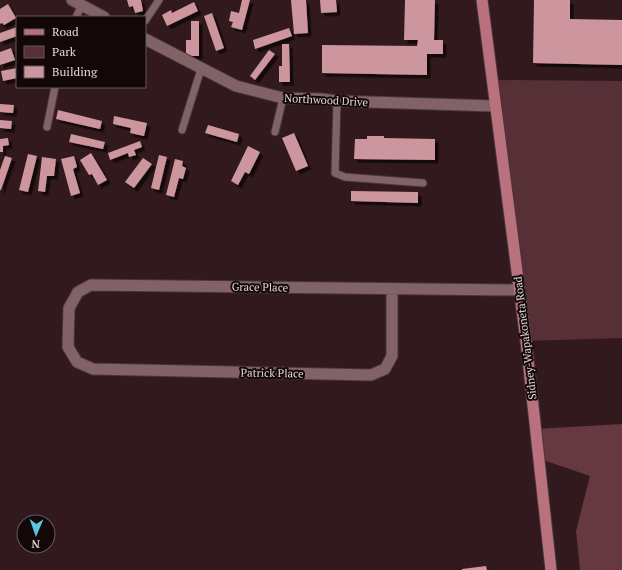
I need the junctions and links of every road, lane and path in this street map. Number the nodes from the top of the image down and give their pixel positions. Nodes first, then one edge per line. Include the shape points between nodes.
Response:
1 (159, 0) edge
2 (482, 0) edge
3 (77, 2) edge
4 (76, 16) edge
5 (102, 16) edge
6 (146, 20) edge
7 (146, 40) edge
8 (201, 69) junction
9 (55, 88) edge
10 (283, 98) junction
11 (337, 101) junction
12 (495, 106) junction
13 (47, 127) dead end
14 (182, 130) dead end
15 (275, 132) dead end
16 (423, 183) dead end
17 (392, 289) junction
18 (519, 290) junction
19 (77, 362) joint
20 (552, 570) edge

1 - 6 lane
2 - 12 main road, Sidney-Wapakoneta Road
3 - 4 lane
3 - 5 street
7 - 8 street, Northwood Drive
8 - 10 street, Northwood Drive via 236,86
8 - 14 lane
9 - 13 lane
10 - 11 street, Northwood Drive
10 - 15 lane
11 - 12 street, Northwood Drive
11 - 16 lane via 335,174 345,178
12 - 18 main road, Sidney-Wapakoneta Road
17 - 18 street, Grace Place
17 - 19 street, Grace Place via 91,285 78,292 69,308 68,347
17 - 19 street, Patrick Place via 392,356 385,369 371,375 93,368
18 - 20 main road, Sidney-Wapakoneta Road

